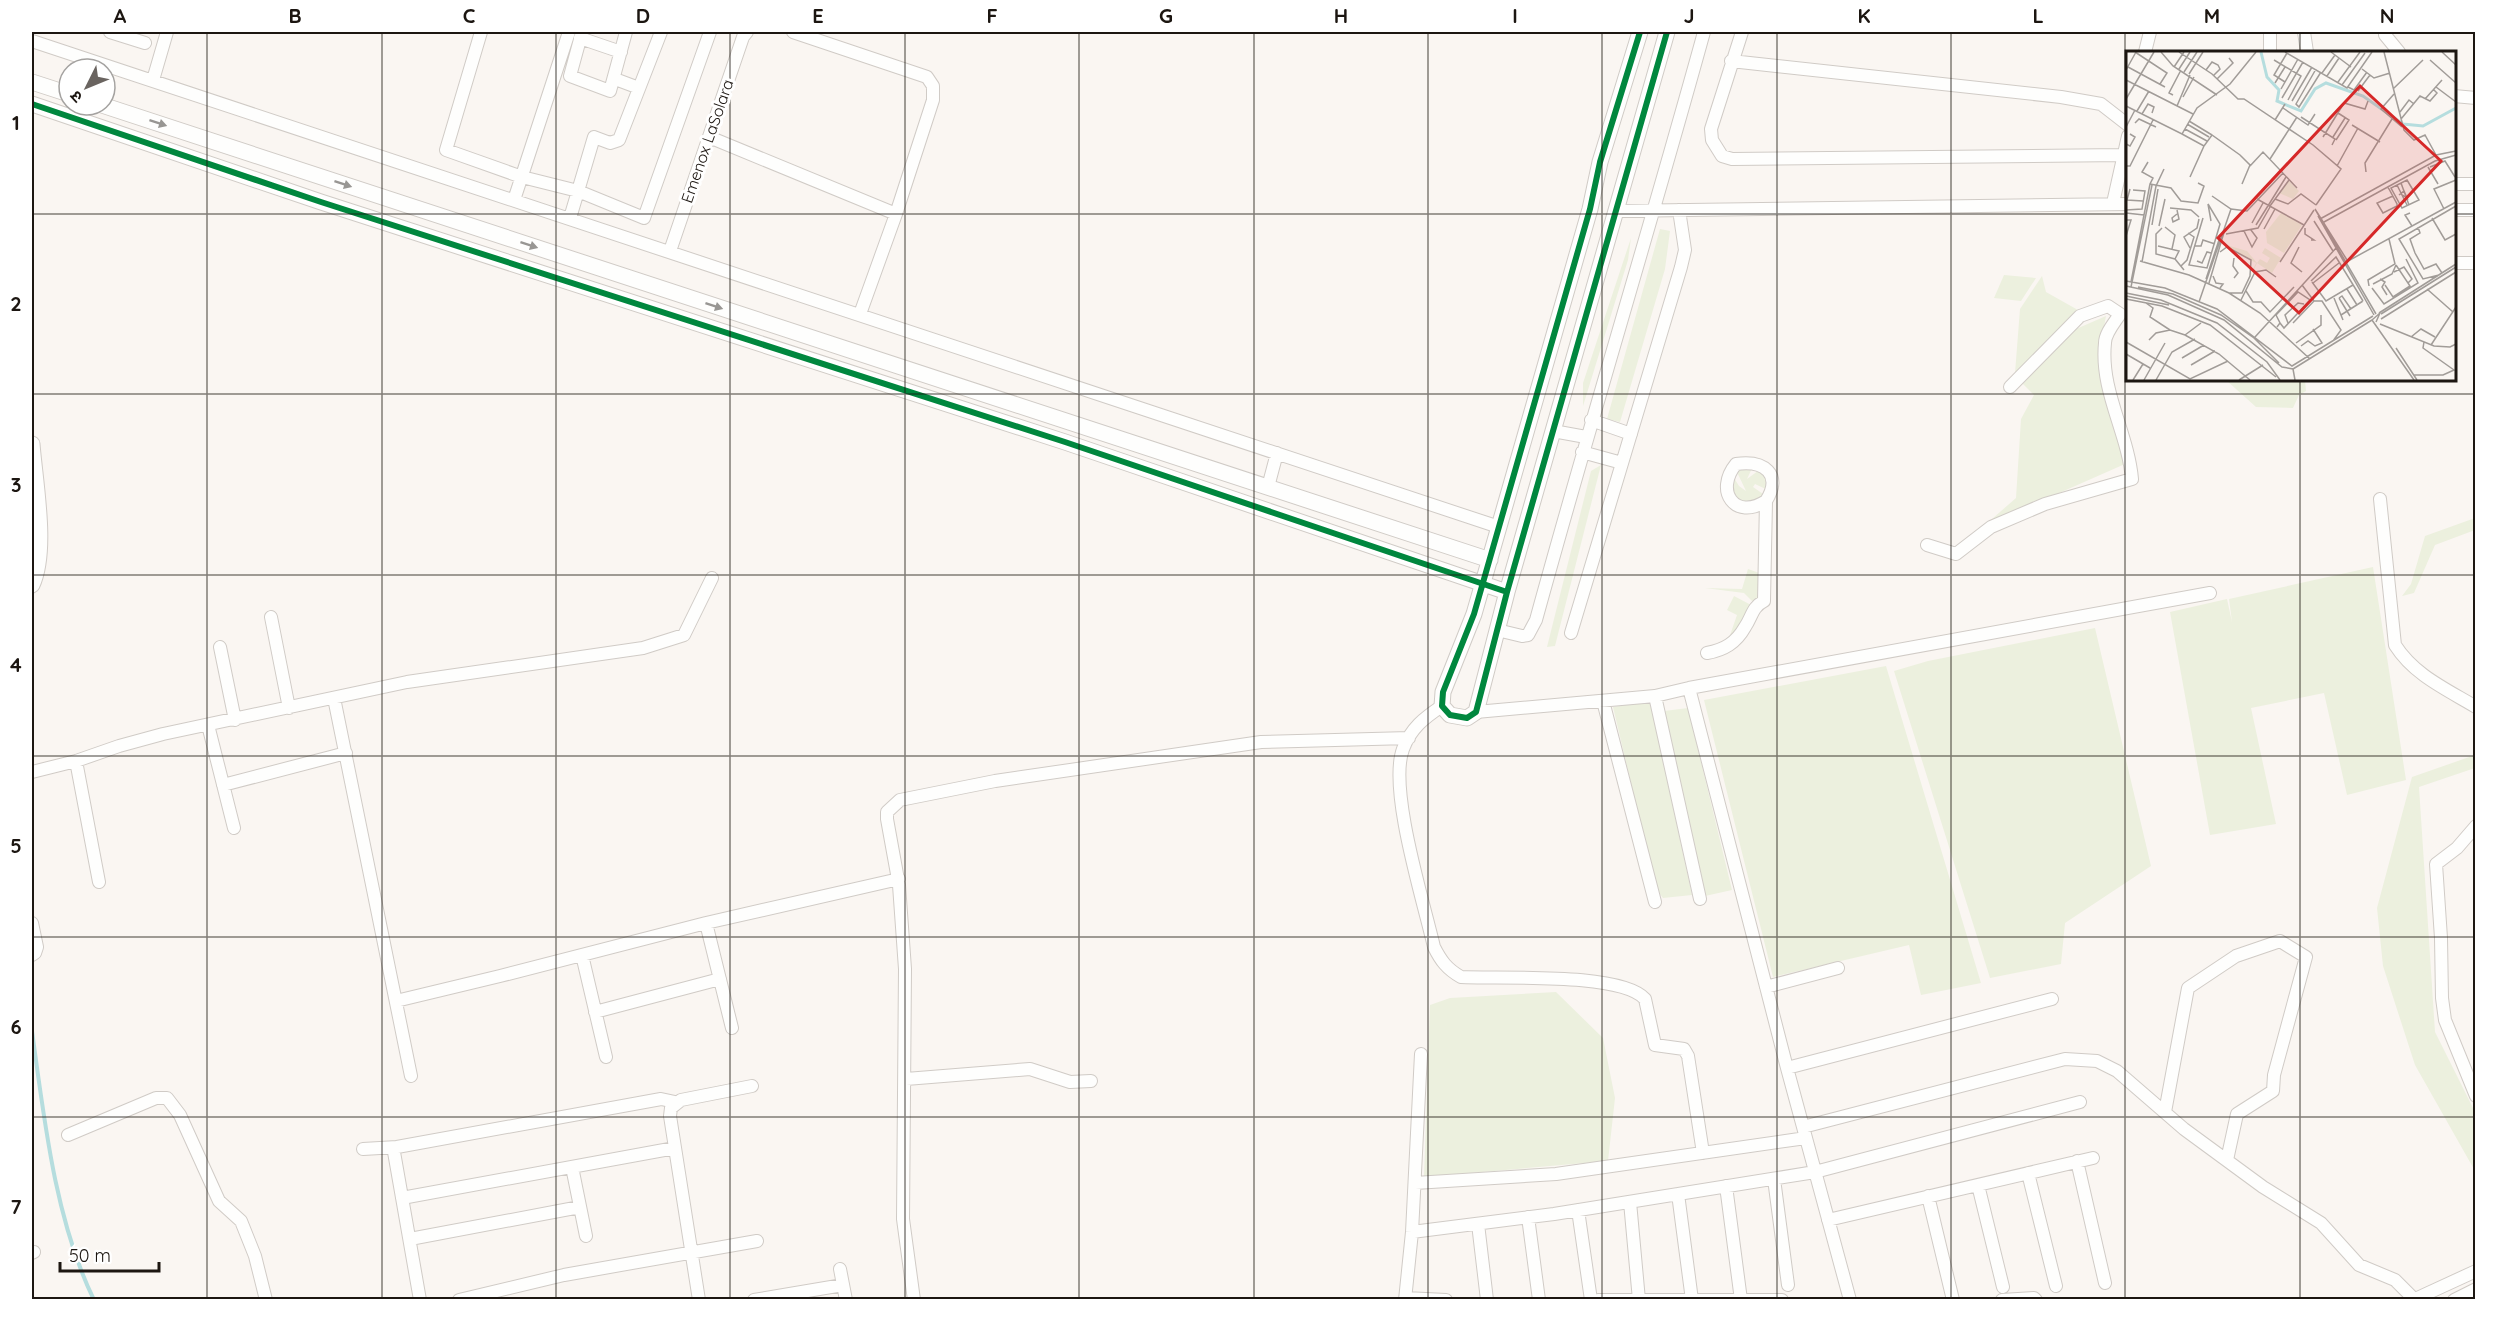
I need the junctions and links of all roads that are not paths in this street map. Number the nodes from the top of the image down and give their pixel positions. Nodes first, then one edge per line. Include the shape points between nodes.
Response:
1 (110, 32) edge
2 (167, 32) edge
3 (481, 32) edge
4 (569, 32) edge
5 (626, 32) edge
6 (661, 32) edge
7 (710, 32) edge
8 (747, 32) edge
9 (793, 32) edge
10 (1640, 32) edge
11 (1667, 32) edge
12 (1704, 32) edge
13 (1742, 32) edge
14 (2150, 32) edge
15 (2270, 32) edge
16 (2304, 32) edge
17 (2385, 33) edge
18 (581, 35) edge
19 (32, 41) edge
20 (145, 43) dead end
21 (2145, 51) edge
22 (2270, 51) edge
23 (2307, 51) edge
24 (2385, 51) edge
25 (2398, 51) edge
26 (621, 52) junction
27 (1731, 61) junction
28 (615, 79) junction
29 (153, 80) junction
30 (32, 82) edge
31 (639, 88) junction
32 (57, 90) edge
33 (2456, 96) edge
34 (2475, 98) edge
35 (32, 104) edge
36 (117, 110) edge
37 (2126, 124) edge
38 (709, 137) junction
39 (2126, 141) edge
40 (2123, 155) junction
41 (522, 177) junction
42 (2456, 184) edge
43 (2475, 184) edge
44 (578, 191) junction
45 (514, 200) junction
46 (2113, 204) junction
47 (2126, 204) edge
48 (1679, 210) junction
49 (2456, 210) edge
50 (2475, 210) edge
51 (1615, 211) junction
52 (1655, 211) junction
53 (896, 214) junction
54 (570, 218) junction
55 (670, 251) junction
56 (2475, 258) edge
57 (2456, 260) edge
58 (2456, 260) edge
59 (2475, 263) edge
60 (860, 314) junction
61 (2010, 387) dead end
62 (1592, 420) junction
63 (1553, 431) junction
64 (1631, 434) junction
65 (1586, 437) junction
66 (32, 444) edge
67 (1582, 452) junction
68 (1277, 453) junction
69 (1622, 463) junction
70 (1268, 487) junction
71 (2380, 499) dead end
72 (1766, 501) dead end
73 (1499, 527) junction
74 (1927, 545) dead end
75 (1490, 560) junction
76 (712, 578) dead end
77 (1483, 583) junction
78 (32, 585) edge
79 (1508, 592) junction
80 (2210, 592) dead end
81 (271, 617) dead end
82 (1497, 630) junction
83 (1571, 633) dead end
84 (220, 647) dead end
85 (1707, 653) dead end
86 (1689, 688) junction
87 (1655, 696) junction
88 (334, 698) junction
89 (1603, 701) junction
90 (1442, 706) junction
91 (2475, 707) edge
92 (290, 708) junction
93 (1476, 712) junction
94 (235, 720) junction
95 (208, 725) junction
96 (1409, 738) junction
97 (346, 753) junction
98 (76, 761) junction
99 (32, 772) edge
100 (223, 785) junction
101 (2475, 826) edge
102 (234, 828) dead end
103 (898, 879) junction
104 (99, 882) dead end
105 (1700, 899) dead end
106 (1655, 902) dead end
107 (32, 923) edge
108 (706, 923) junction
109 (32, 955) edge
110 (582, 955) junction
111 (1838, 968) dead end
112 (720, 979) junction
113 (1766, 987) junction
114 (2052, 999) dead end
115 (396, 1001) junction
116 (595, 1012) junction
117 (732, 1028) dead end
118 (1421, 1054) dead end
119 (606, 1057) dead end
120 (1787, 1068) junction
121 (411, 1076) dead end
122 (906, 1079) junction
123 (1091, 1081) dead end
124 (752, 1086) dead end
125 (2475, 1096) edge
126 (675, 1102) junction
127 (2080, 1102) dead end
128 (2165, 1112) junction
129 (1805, 1133) junction
130 (68, 1135) dead end
131 (397, 1147) junction
132 (675, 1148) junction
133 (363, 1149) dead end
134 (1703, 1153) junction
135 (2093, 1158) dead end
136 (2228, 1160) junction
137 (2077, 1161) junction
138 (572, 1167) junction
139 (1815, 1172) junction
140 (2028, 1173) junction
141 (1774, 1179) junction
142 (1414, 1183) junction
143 (1978, 1185) junction
144 (1726, 1186) junction
145 (1678, 1194) junction
146 (1928, 1197) junction
147 (402, 1198) junction
148 (1630, 1202) junction
149 (580, 1207) junction
150 (1578, 1210) junction
151 (1528, 1217) junction
152 (1828, 1220) junction
153 (1478, 1224) junction
154 (1412, 1232) junction
155 (586, 1236) dead end
156 (410, 1239) junction
157 (758, 1241) dead end
158 (692, 1252) junction
159 (840, 1269) dead end
160 (2475, 1271) edge
161 (2105, 1283) dead end
162 (843, 1285) junction
163 (1788, 1285) dead end
164 (2056, 1286) dead end
165 (2475, 1289) edge
166 (2002, 1293) edge
167 (266, 1299) edge
168 (420, 1299) edge
169 (459, 1299) edge
170 (699, 1299) edge
171 (754, 1299) edge
172 (846, 1299) edge
173 (914, 1299) edge
174 (1405, 1299) edge
175 (1446, 1299) edge
176 (1487, 1299) edge
177 (1539, 1299) edge
178 (1591, 1299) edge
179 (1598, 1299) edge
180 (1639, 1299) edge
181 (1692, 1299) edge
182 (1741, 1299) edge
183 (1782, 1299) edge
184 (1850, 1299) edge
185 (1953, 1299) edge
186 (2036, 1299) edge
187 (2414, 1299) edge
188 (2454, 1299) edge

1 - 20 street
2 - 29 street
3 - 41 street via 446,150
4 - 41 street
5 - 26 street
6 - 31 street
7 - 44 street via 644,218
8 - 38 street, Emenox LaSolara
9 - 53 street via 927,77 933,86
10 - 73 street
11 - 51 street
12 - 52 street
13 - 27 street
14 - 21 street
15 - 22 street
16 - 23 street
17 - 24 street
17 - 25 street
18 - 26 street
18 - 28 street via 570,76 610,91
19 - 29 street
26 - 28 street
27 - 37 street via 2061,97 2101,104
27 - 40 street via 1711,129 1717,150 1732,159
28 - 31 street
29 - 45 street
30 - 32 street
31 - 44 street via 618,140 610,143 594,137
33 - 34 street
35 - 77 street via 333,206 1054,438
36 -> 70 street
38 - 53 street
38 - 55 street, Emenox LaSolara
39 - 40 street
40 - 46 street
41 - 44 street
41 - 45 street
42 - 43 street
44 - 54 street
45 - 54 street
46 - 47 street
46 - 48 street
48 - 52 street
48 - 64 street via 1683,259
49 - 50 street
51 - 52 street
51 - 63 street
52 - 62 street
53 - 60 street
54 - 55 street
55 - 60 street
56 - 57 street
58 - 59 street
60 - 68 street
61 - 74 street via 2080,316 2108,306 2120,314 2104,341 2108,395 2130,456 2132,479 2045,504 1991,526 1956,554
62 - 64 street
62 - 65 street
63 - 65 street
63 - 79 street
64 - 69 street
65 - 67 street
66 - 78 street via 39,562
67 - 69 street
67 - 82 street via 1531,632 1522,636
68 - 70 street
68 - 73 street
69 - 83 street
70 - 75 street
71 - 91 street via 2395,645 2418,672
72 - 85 street via 1764,601 1756,605 1731,645
73 - 75 street
75 - 77 street
76 - 88 street via 684,635 643,648 406,682
77 - 79 street
77 - 90 street via 1443,692
79 - 82 street
80 - 86 street
81 - 92 street
82 - 93 street
84 - 94 street
86 - 87 street
86 - 113 street
87 - 89 street
87 - 105 street
88 - 92 street
88 - 97 street
89 - 93 street
89 - 106 street
90 - 93 street via 1458,717 1467,718
90 - 96 street via 1422,719
92 - 94 street
94 - 95 street
95 - 98 street via 137,740
95 - 100 street
96 - 103 street via 1261,742 915,795 900,800 887,812
96 - 134 street via 1401,762 1403,807 1434,947 1441,961 1461,976 1566,978 1599,982 1640,994 1645,999 1655,1045 1678,1046 1689,1056
97 - 100 street
97 - 115 street
98 - 99 street
98 - 104 street
100 - 102 street
101 - 125 street via 2457,848 2436,864 2445,1020
103 - 108 street
103 - 122 street via 905,969
107 - 109 street via 37,947
108 - 110 street
108 - 112 street
110 - 115 street
110 - 116 street
111 - 113 street
112 - 116 street
112 - 117 street
113 - 120 street
114 - 120 street
115 - 121 street
116 - 119 street
118 - 142 street
120 - 129 street
122 - 123 street via 1029,1069 1070,1082
122 - 173 street via 903,1218
124 - 126 street
126 - 131 street via 661,1099
126 - 132 street via 670,1116
127 - 139 street
128 - 129 street via 2117,1071 2080,1058
128 - 136 street
128 - 136 street via 2188,988 2236,956 2280,941 2306,957 2273,1091 2237,1114
129 - 134 street
129 - 139 street
130 - 167 street via 156,1098 167,1098 180,1115 219,1201 241,1221
131 - 133 street
131 - 147 street via 394,1152
132 - 138 street
132 - 158 street
134 - 142 street via 1556,1174
135 - 137 street
136 - 187 street via 2321,1223 2359,1265 2395,1280
137 - 140 street
137 - 161 street
138 - 147 street
138 - 149 street
139 - 141 street
139 - 152 street
140 - 143 street
140 - 164 street
141 - 144 street
141 - 163 street
142 - 154 street
143 - 146 street
143 - 166 street
144 - 145 street
144 - 182 street
145 - 148 street
145 - 181 street
146 - 152 street
146 - 185 street
147 - 156 street
148 - 150 street
148 - 180 street
149 - 155 street
149 - 156 street
150 - 151 street
150 - 178 street
151 - 153 street
151 - 177 street
152 - 184 street
153 - 154 street
153 - 176 street
154 - 174 street
156 - 168 street
157 - 158 street
158 - 169 street
158 - 170 street
159 - 162 street
160 - 187 street
162 - 171 street
162 - 172 street
165 - 188 street
166 - 186 street
174 - 175 street
179 - 180 street
180 - 181 street
181 - 182 street
182 - 183 street

